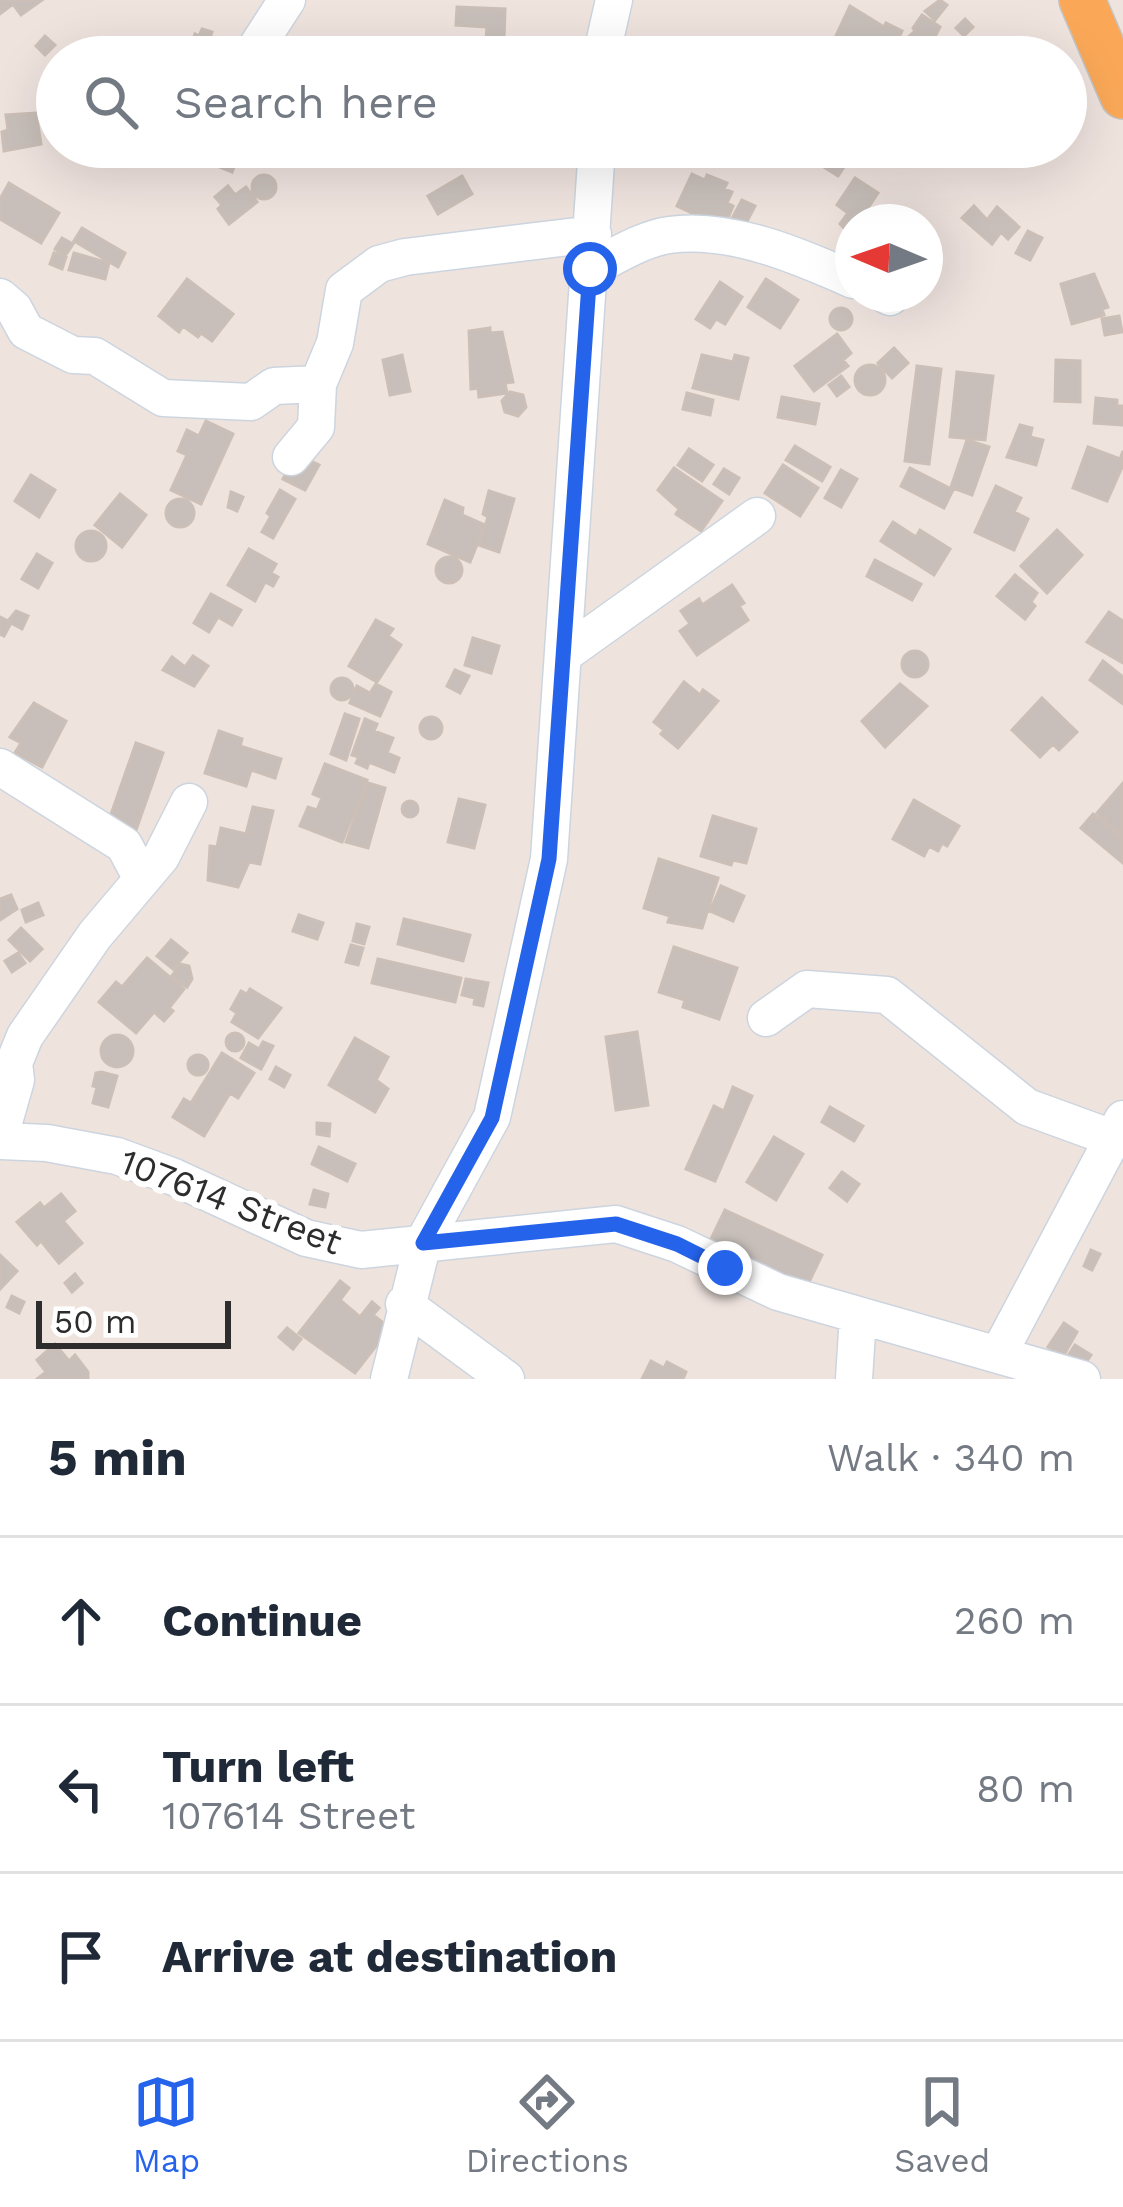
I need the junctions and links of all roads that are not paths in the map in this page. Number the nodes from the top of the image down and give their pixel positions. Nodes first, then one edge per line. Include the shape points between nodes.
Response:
1 (287, 0) edge
2 (586, 0) edge
3 (614, 0) edge
4 (1082, 0) edge
5 (264, 36) edge
6 (594, 36) edge
7 (605, 36) edge
8 (1123, 96) edge
9 (596, 168) edge
10 (592, 252) junction
11 (835, 273) edge
12 (0, 298) edge
13 (318, 384) junction
14 (291, 457) dead end
15 (757, 516) dead end
16 (563, 655) junction
17 (0, 767) edge
18 (189, 802) dead end
19 (141, 878) junction
20 (766, 1018) dead end
21 (1118, 1128) edge
22 (0, 1139) edge
23 (423, 1243) junction
24 (404, 1304) junction
25 (858, 1316) junction
26 (998, 1355) junction
27 (389, 1379) edge
28 (506, 1379) edge
29 (854, 1379) edge
30 (1082, 1379) edge

1 - 5 street
2 - 6 street
3 - 7 street
4 - 8 main road
9 - 10 street
10 - 11 street via 693,234 762,246
10 - 13 street via 379,264 344,290
10 - 16 street
12 - 13 street via 26,332 95,356 164,398 251,402 274,386
13 - 14 street via 316,427
15 - 16 street
16 - 23 street via 549,859 492,1118
17 - 19 street via 124,845
18 - 19 street
19 - 22 street via 25,1036
20 - 21 street via 807,989 886,995 1027,1108
21 - 26 street
22 - 23 street, 107614 Street via 117,1156 306,1238 361,1250
23 - 24 street
23 - 25 street, 107614 Street via 616,1224
24 - 27 street
24 - 28 street
25 - 26 street, 107614 Street
25 - 29 street
26 - 30 street, 107614 Street

